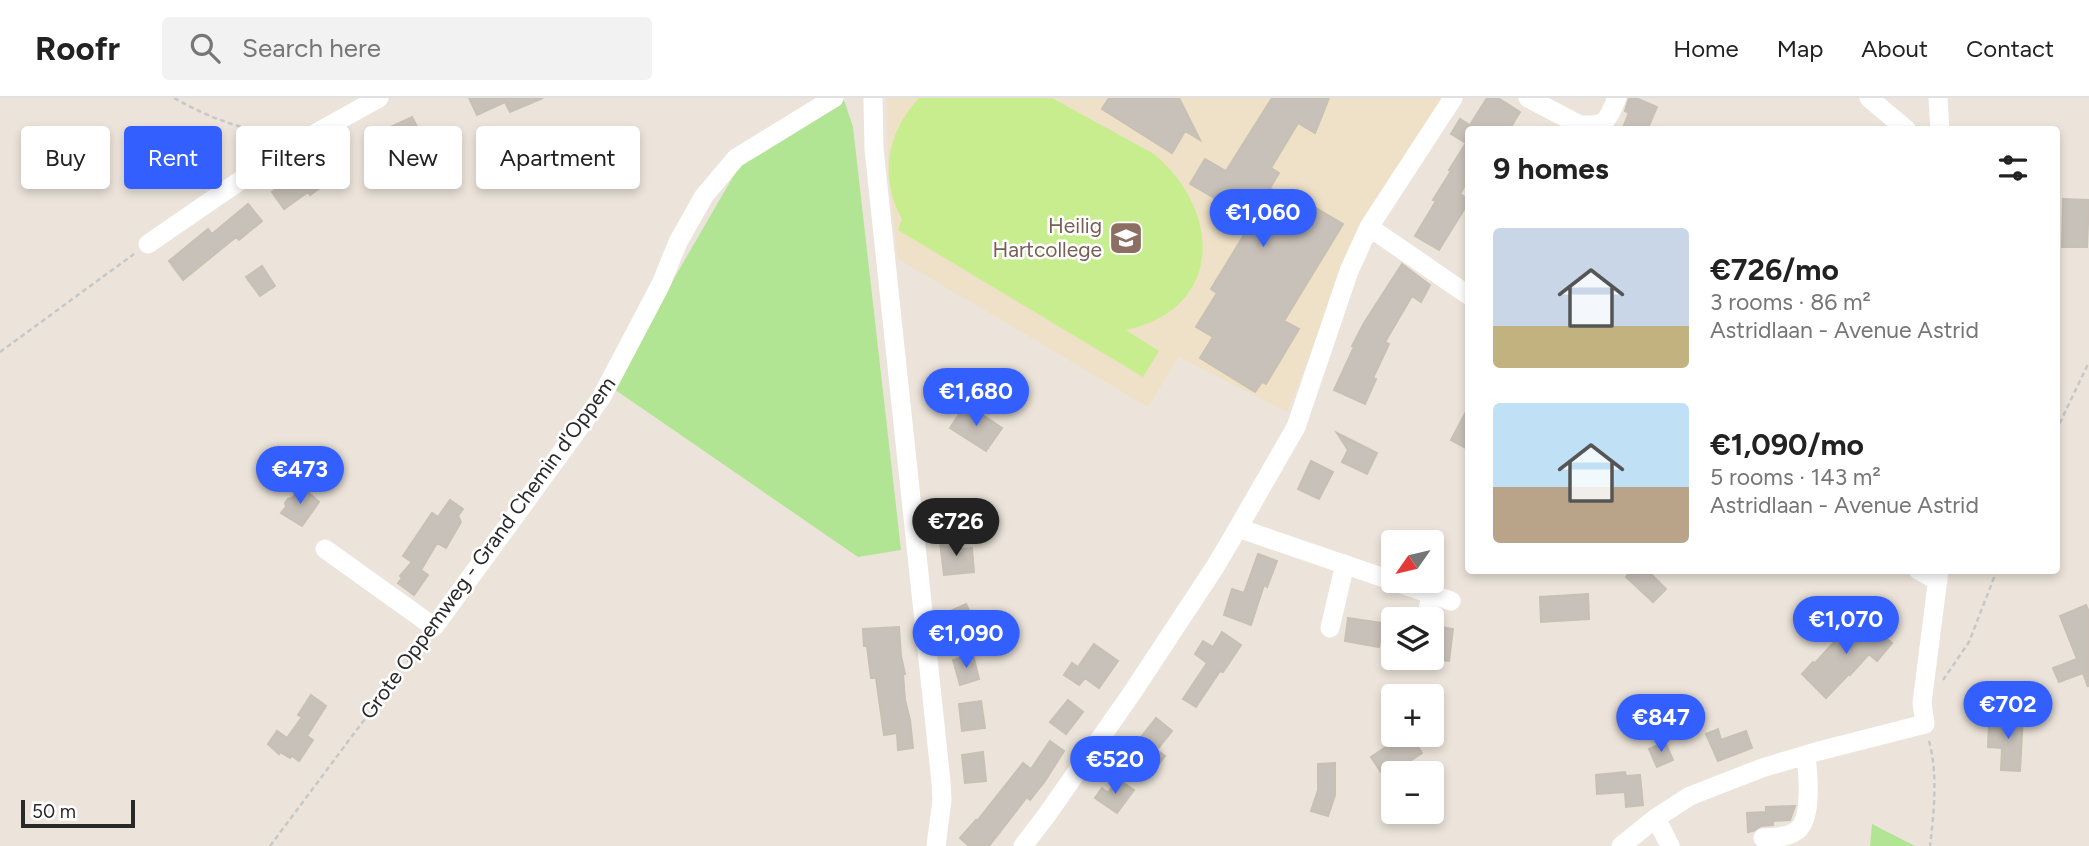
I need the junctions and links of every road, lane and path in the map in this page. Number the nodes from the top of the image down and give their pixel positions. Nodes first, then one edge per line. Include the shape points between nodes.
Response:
1 (174, 98) edge
2 (379, 98) edge
3 (834, 98) edge
4 (873, 98) edge
5 (1452, 98) edge
6 (1528, 98) edge
7 (1617, 98) edge
8 (1869, 98) edge
9 (1938, 98) edge
10 (1580, 126) edge
11 (1599, 126) edge
12 (1902, 126) edge
13 (1940, 126) edge
14 (236, 127) edge
15 (1369, 227) junction
16 (148, 244) joint
17 (1446, 279) junction
18 (1465, 280) edge
19 (1465, 293) edge
20 (0, 352) edge
21 (2089, 362) edge
22 (2060, 423) edge
23 (1238, 528) junction
24 (325, 549) dead end
25 (1345, 564) junction
26 (1995, 574) edge
27 (1938, 576) edge
28 (1381, 577) edge
29 (1428, 593) edge
30 (1431, 594) junction
31 (1451, 601) dead end
32 (1428, 607) edge
33 (434, 627) junction
34 (1330, 628) dead end
35 (1938, 687) dead end
36 (1925, 724) junction
37 (1806, 755) junction
38 (1656, 818) junction
39 (1763, 838) dead end
40 (270, 846) edge
41 (936, 846) edge
42 (1023, 846) edge
43 (1621, 846) edge
44 (1670, 846) edge
45 (1930, 846) edge

1 - 14 path
2 - 16 street via 282,152
3 - 33 street, Grote Oppemweg - Grand Chemin d'Oppem via 736,158 704,196 601,398
4 - 41 street via 874,149 941,782
5 - 15 street
6 - 10 street
7 - 11 street via 1608,119
8 - 12 street
9 - 13 street
15 - 17 street
15 - 23 street via 1349,271 1296,427
16 - 20 path
17 - 18 street
17 - 19 street
21 - 22 path
23 - 25 street
23 - 42 street via 1132,693
24 - 33 street
25 - 28 street
25 - 34 street
26 - 35 path via 1969,642
27 - 36 street via 1922,703
29 - 30 street
30 - 31 street
30 - 32 street
33 - 40 path, Grote Oppemweg - Grand Chemin d'Oppem
36 - 37 street
36 - 45 path via 1934,760
37 - 38 street via 1690,796
37 - 39 street via 1809,782 1804,823 1783,836
38 - 43 street
38 - 44 street

